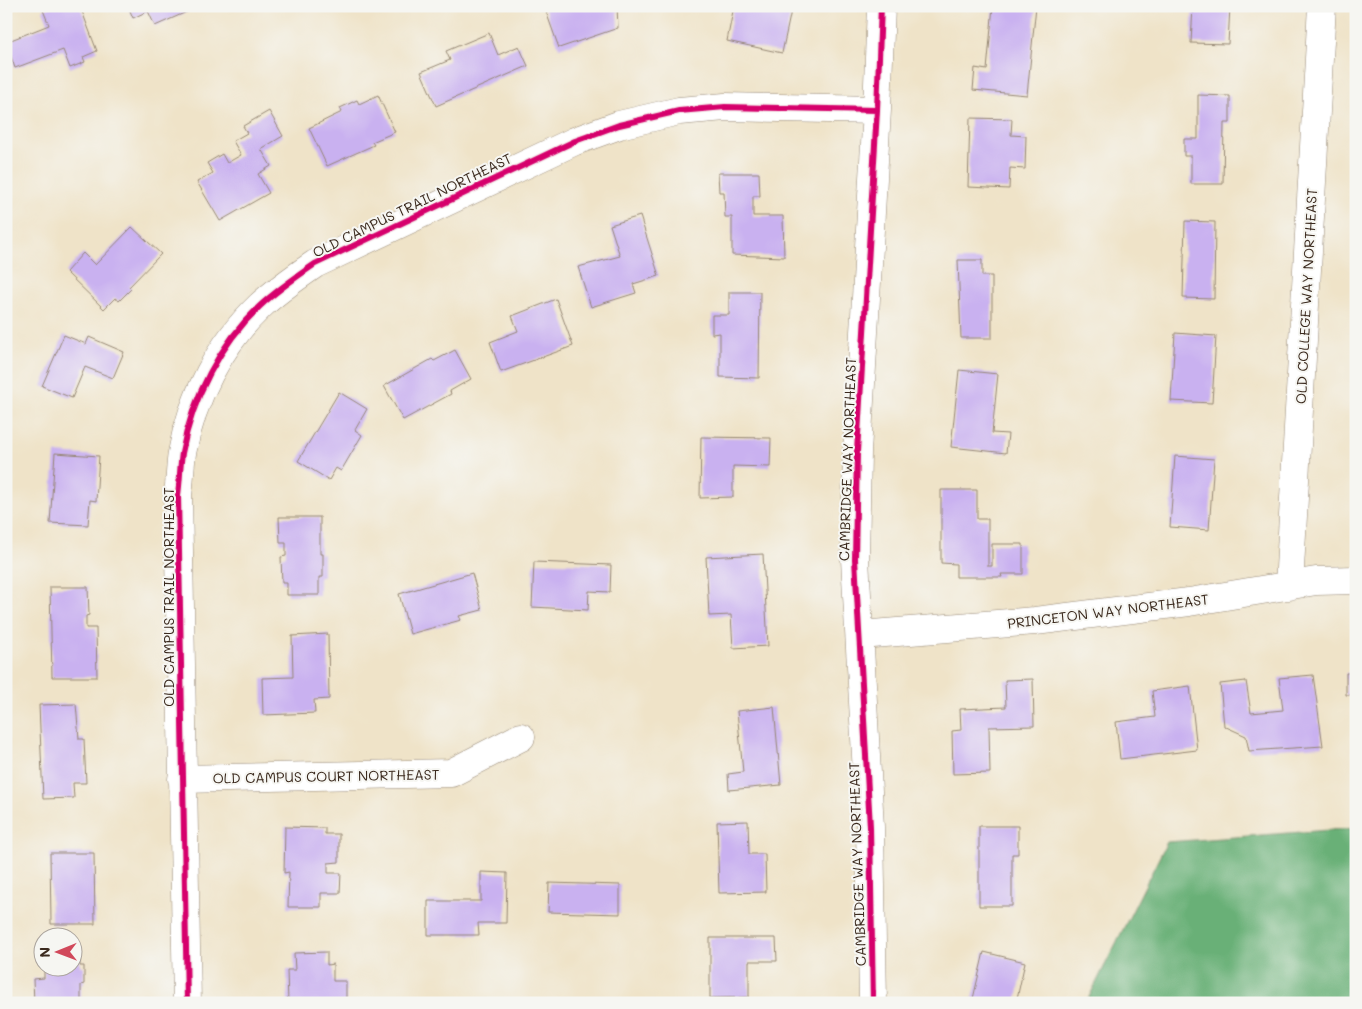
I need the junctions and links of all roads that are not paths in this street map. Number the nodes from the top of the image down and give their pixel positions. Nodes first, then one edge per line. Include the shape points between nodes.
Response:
1 (881, 6) edge
2 (1322, 6) edge
3 (877, 110) junction
4 (1356, 580) edge
5 (1289, 586) junction
6 (860, 635) junction
7 (522, 738) dead end
8 (182, 779) junction
9 (187, 1003) edge
10 (872, 1003) edge

1 - 3 street, CAMBRIDGE WAY NORTHEAST
2 - 5 street, OLD COLLEGE WAY NORTHEAST
3 - 6 street, CAMBRIDGE WAY NORTHEAST via 857,452 855,559
3 - 8 street, OLD CAMPUS TRAIL NORTHEAST via 725,107 679,111 619,126 575,141 315,264 260,306 232,338 210,373 193,412 182,453 178,495
4 - 5 street, PRINCETON WAY NORTHEAST via 1316,581
5 - 6 street, PRINCETON WAY NORTHEAST via 1035,622
6 - 10 street, CAMBRIDGE WAY NORTHEAST via 870,827
7 - 8 street, OLD CAMPUS COURT NORTHEAST via 451,773
8 - 9 street, OLD CAMPUS TRAIL NORTHEAST

